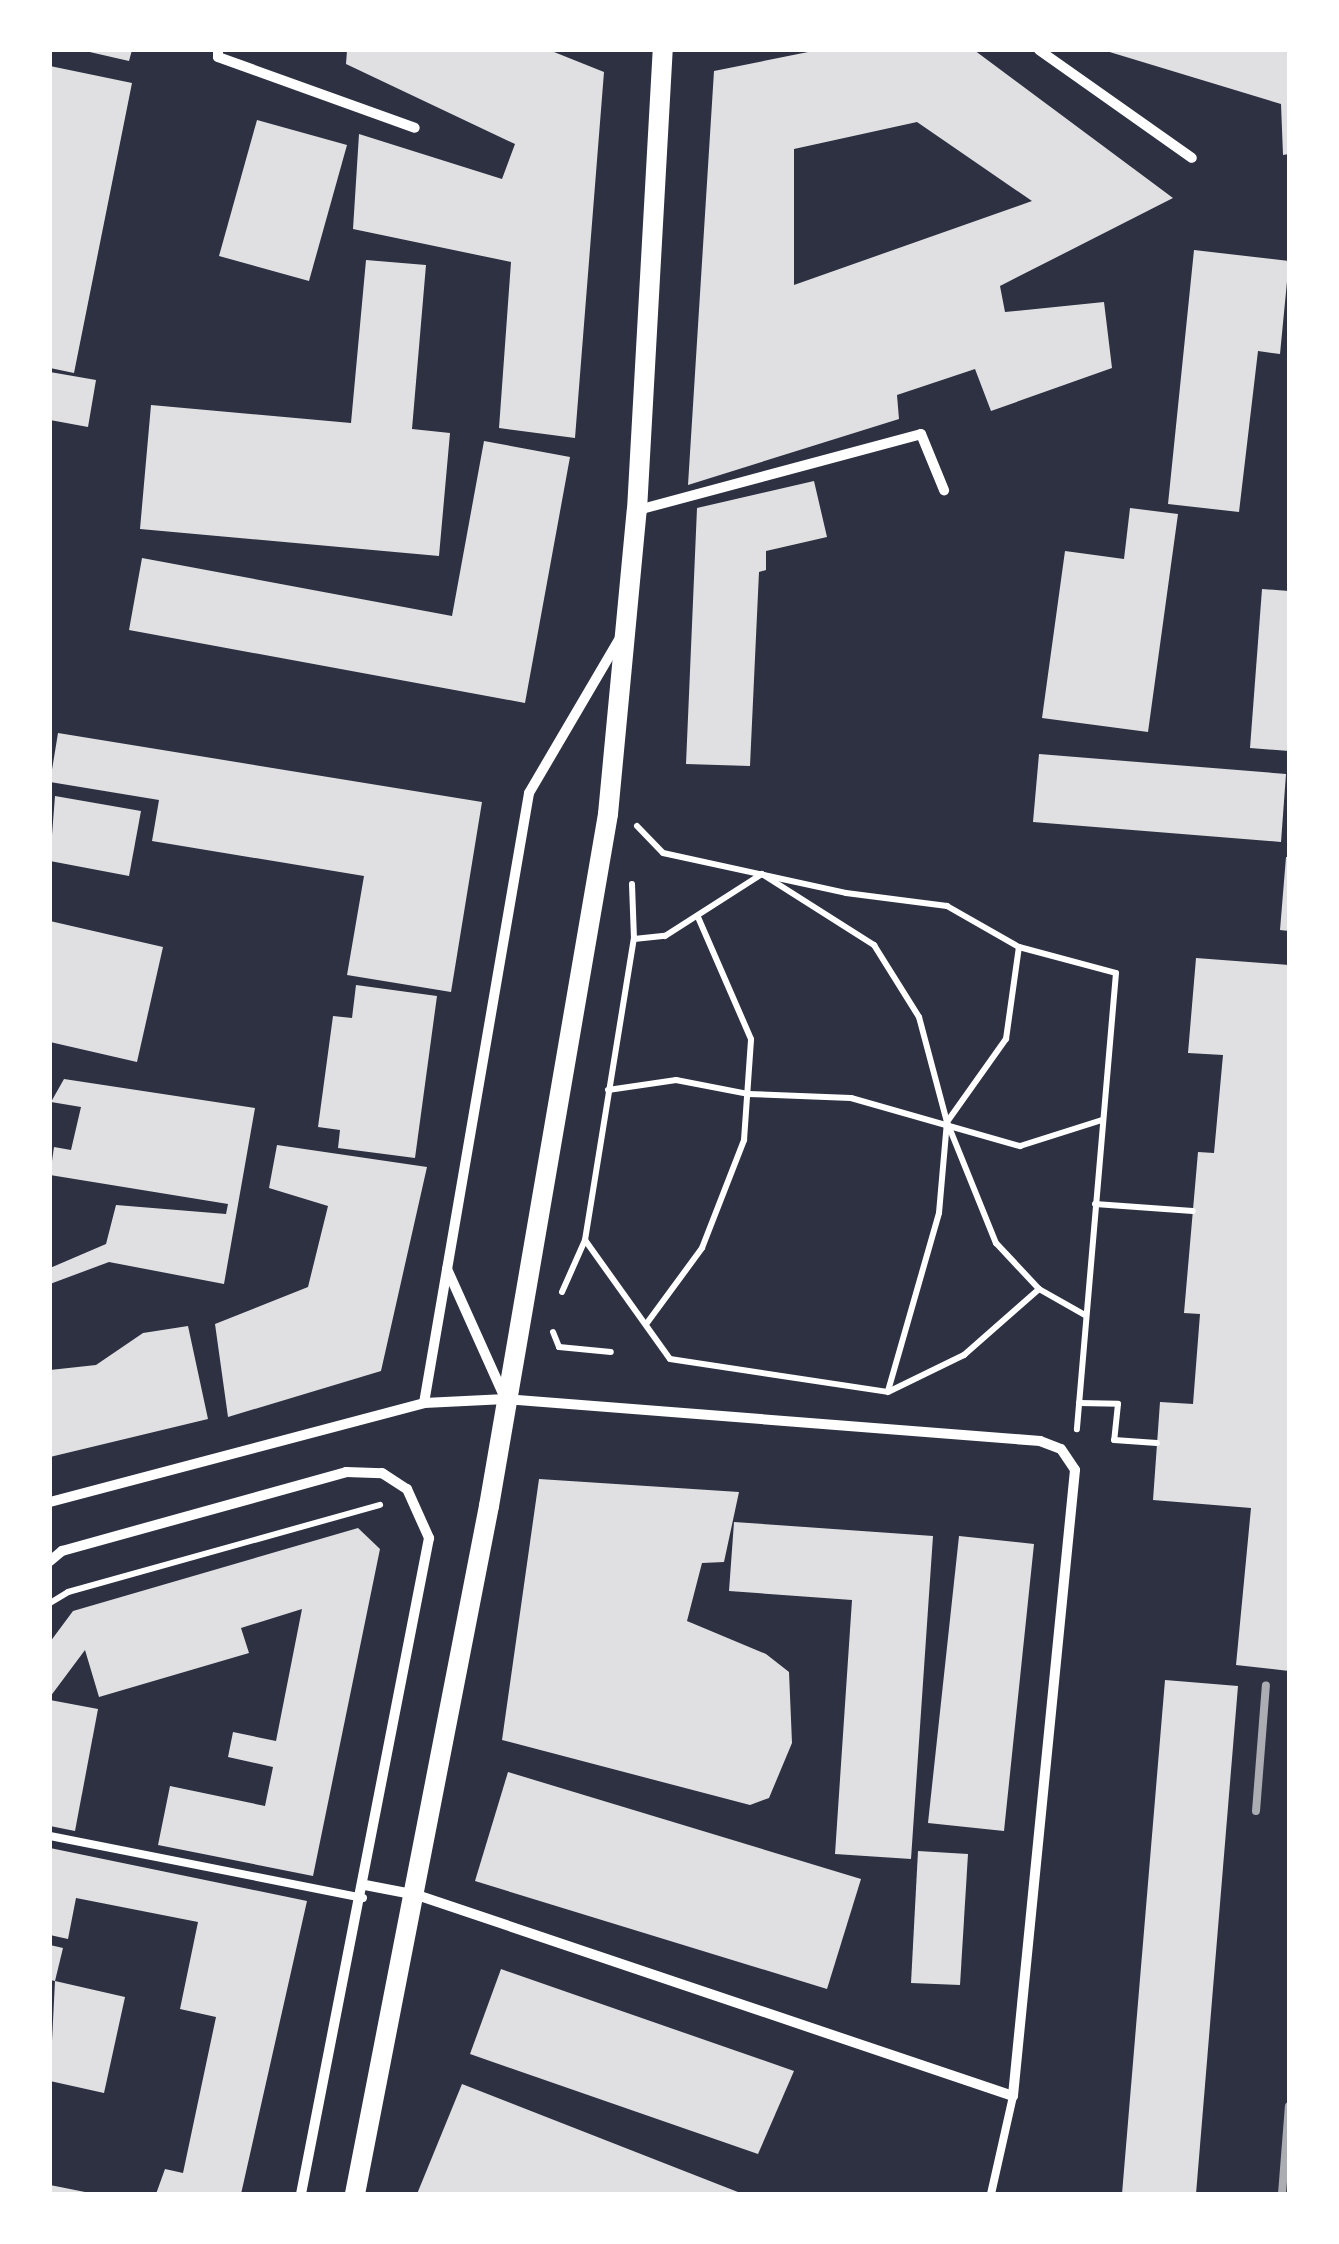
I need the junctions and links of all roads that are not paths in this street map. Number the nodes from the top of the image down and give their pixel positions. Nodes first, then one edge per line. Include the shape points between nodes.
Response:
1 (218, 50) edge
2 (1039, 50) edge
3 (662, 52) edge
4 (415, 128) dead end
5 (1192, 158) dead end
6 (944, 490) dead end
7 (637, 510) junction
8 (628, 624) junction
9 (447, 1269) junction
10 (506, 1399) junction
11 (424, 1404) junction
12 (50, 1502) edge
13 (50, 1561) edge
14 (50, 1836) edge
15 (366, 1885) junction
16 (417, 1895) junction
17 (363, 1898) junction
18 (1013, 2096) junction
19 (301, 2194) edge
20 (355, 2194) edge
21 (991, 2194) edge

1 - 4 street via 218,57
2 - 5 street
3 - 7 main road
6 - 7 street via 921,434
7 - 8 main road
8 - 9 street via 529,793
8 - 10 main road via 608,814
9 - 10 street
9 - 11 street
10 - 11 street
10 - 16 main road
10 - 18 street via 1040,1441 1061,1450 1075,1470
11 - 12 street
13 - 15 street via 62,1551 346,1472 382,1473 407,1490 429,1538
14 - 17 lane
15 - 16 street
15 - 17 street
16 - 18 street
16 - 20 main road
17 - 19 street
18 - 21 lane

